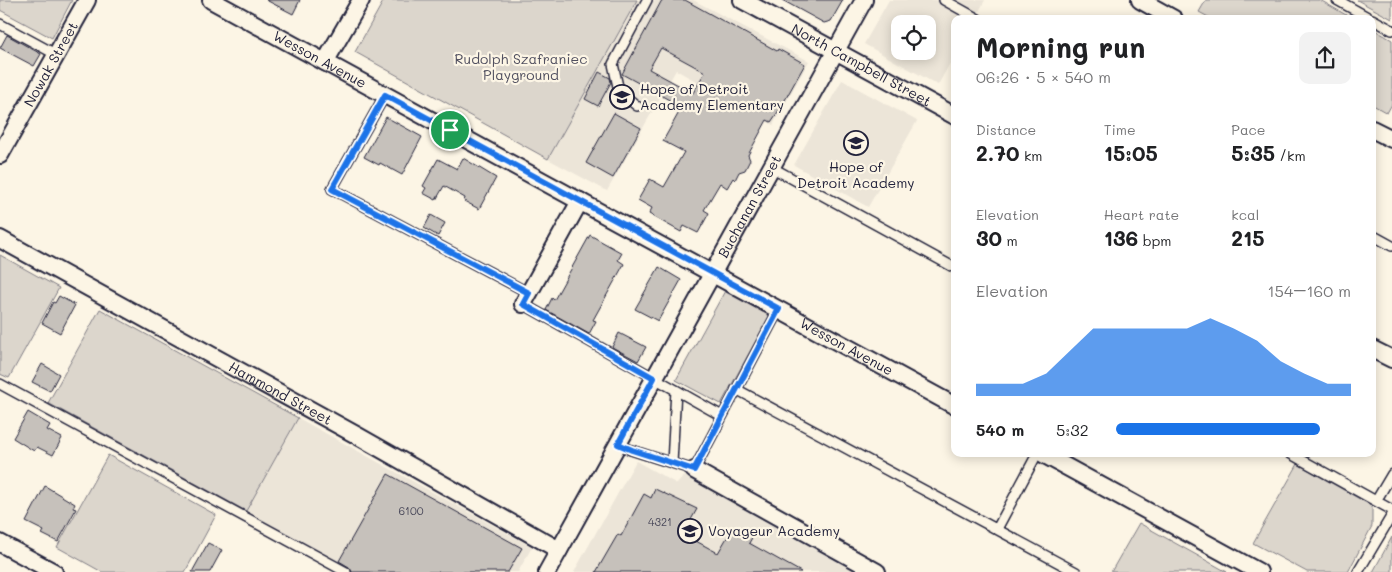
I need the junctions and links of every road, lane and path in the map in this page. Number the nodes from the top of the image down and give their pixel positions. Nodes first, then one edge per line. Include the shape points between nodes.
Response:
1 (87, 0) edge
2 (211, 0) edge
3 (361, 0) edge
4 (647, 0) edge
5 (742, 0) edge
6 (864, 0) edge
7 (944, 0) edge
8 (1140, 0) edge
9 (1337, 0) edge
10 (971, 15) edge
11 (1167, 15) edge
12 (1365, 15) edge
13 (1376, 21) edge
14 (0, 24) edge
15 (1392, 30) edge
16 (836, 50) junction
17 (57, 55) junction
18 (325, 62) junction
19 (385, 95) junction
20 (637, 106) dead end
21 (951, 114) edge
22 (1376, 131) edge
23 (1392, 140) edge
24 (0, 154) edge
25 (771, 167) junction
26 (580, 201) junction
27 (1376, 238) edge
28 (0, 239) edge
29 (1392, 246) edge
30 (951, 266) edge
31 (712, 272) junction
32 (526, 298) junction
33 (779, 309) junction
34 (1376, 350) edge
35 (1392, 359) edge
36 (654, 378) junction
37 (0, 384) edge
38 (736, 389) junction
39 (676, 390) junction
40 (951, 404) edge
41 (722, 416) junction
42 (618, 444) junction
43 (1035, 457) edge
44 (1048, 457) edge
45 (1296, 457) edge
46 (672, 463) junction
47 (694, 470) junction
48 (1392, 474) edge
49 (1376, 501) junction
50 (1392, 510) edge
51 (1392, 515) edge
52 (997, 529) junction
53 (0, 543) edge
54 (559, 550) junction
55 (54, 572) edge
56 (346, 572) edge
57 (547, 572) edge
58 (877, 572) edge
59 (1076, 572) edge
60 (1259, 572) edge
61 (1358, 572) edge

1 - 17 street, Nowak Street
2 - 18 street, Wesson Avenue
3 - 18 street
4 - 20 lane via 613,64 620,91
5 - 16 street, North Campbell Street
6 - 16 street, Buchanan Street
7 - 10 lane
8 - 11 street
9 - 12 lane
13 - 15 lane
14 - 17 lane
16 - 21 street, North Campbell Street
16 - 25 street, Buchanan Street
17 - 24 street, Nowak Street
18 - 19 street, Wesson Avenue
19 - 26 street, Wesson Avenue
19 - 32 lane via 332,189
22 - 23 street
25 - 30 lane
25 - 31 street, Buchanan Street
26 - 31 street, Wesson Avenue
26 - 32 street
27 - 29 lane
28 - 54 street, Hammond Street
31 - 33 street, Wesson Avenue
31 - 36 street, Buchanan Street
32 - 36 lane
33 - 38 lane
33 - 40 street, Wesson Avenue
34 - 35 street
36 - 39 lane
36 - 42 street, Buchanan Street
37 - 56 lane
38 - 41 lane
38 - 52 lane
39 - 41 lane
39 - 46 lane
41 - 47 lane
42 - 46 lane
42 - 54 street, Buchanan Street
43 - 52 lane
44 - 60 street
45 - 49 lane
46 - 47 lane
47 - 58 street
48 - 49 lane
49 - 50 lane
51 - 61 lane
52 - 59 lane
53 - 55 street
54 - 57 street, Buchanan Street

